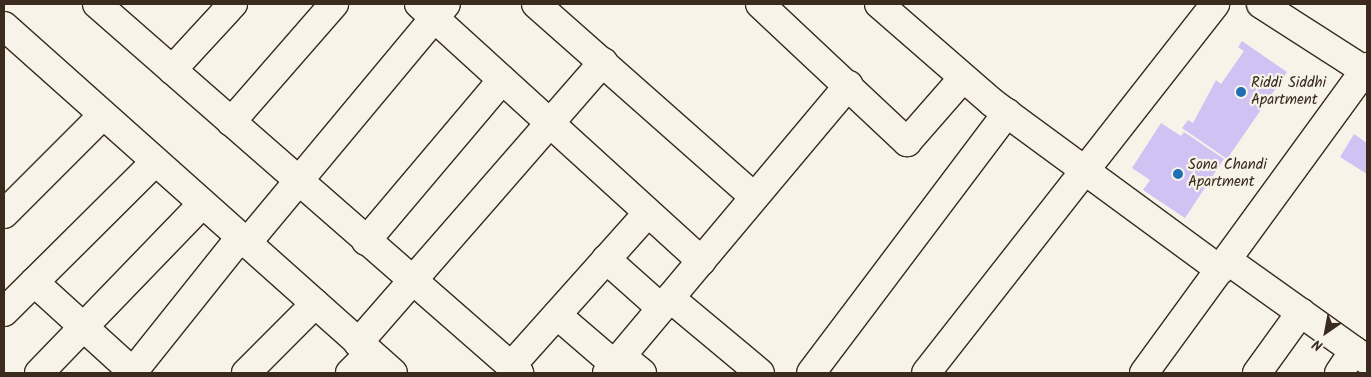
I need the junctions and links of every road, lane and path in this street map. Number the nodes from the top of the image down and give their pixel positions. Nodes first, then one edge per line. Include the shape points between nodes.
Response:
1 (97, 4) edge
2 (232, 4) edge
3 (334, 4) edge
4 (536, 4) edge
5 (760, 4) edge
6 (879, 4) edge
7 (1215, 4) edge
8 (1261, 4) edge
9 (433, 8) edge
10 (4, 26) edge
11 (603, 62) junction
12 (172, 70) junction
13 (1366, 70) edge
14 (963, 78) junction
15 (502, 80) junction
16 (849, 86) junction
17 (1008, 113) junction
18 (103, 115) junction
19 (231, 122) junction
20 (550, 123) junction
21 (155, 162) junction
22 (1085, 170) junction
23 (298, 181) junction
24 (754, 197) junction
25 (202, 204) junction
26 (648, 213) junction
27 (4, 214) edge
28 (366, 241) junction
29 (243, 242) junction
30 (606, 259) junction
31 (701, 261) junction
32 (1223, 265) junction
33 (412, 281) junction
34 (34, 282) junction
35 (666, 303) junction
36 (315, 304) junction
37 (4, 312) edge
38 (1301, 312) junction
39 (556, 315) junction
40 (83, 327) junction
41 (364, 348) junction
42 (1361, 355) edge
43 (614, 364) edge
44 (515, 370) edge
45 (39, 373) edge
46 (133, 373) edge
47 (246, 373) edge
48 (350, 373) edge
49 (393, 373) edge
50 (642, 373) edge
51 (760, 373) edge
52 (811, 373) edge
53 (926, 373) edge
54 (1144, 373) edge
55 (1257, 373) edge
56 (1339, 373) edge

1 - 12 street
2 - 12 street
3 - 19 street
4 - 11 street
5 - 16 street
6 - 14 street
7 - 22 street
8 - 13 street
9 - 15 street
9 - 23 street
10 - 18 street
11 - 20 street
11 - 24 street
12 - 19 street
13 - 32 street
14 - 16 street via 907,142
14 - 17 street
15 - 20 street
15 - 28 street
16 - 24 street
17 - 22 street
17 - 52 street
18 - 21 street
18 - 27 street
19 - 23 street
20 - 26 street
20 - 33 street
21 - 25 street
21 - 34 street
22 - 32 street
22 - 53 street
23 - 28 street
23 - 29 street
24 - 31 street
25 - 29 street
25 - 40 street
26 - 30 street
26 - 31 street
28 - 33 street
29 - 36 street
29 - 46 street
30 - 35 street
30 - 39 street
31 - 35 street
32 - 38 street
32 - 54 street
33 - 41 street
33 - 44 street
34 - 37 street
34 - 40 street
35 - 43 street
35 - 51 street
36 - 41 street
36 - 47 street
38 - 42 street
38 - 55 street
39 - 43 street
39 - 44 street
40 - 45 street
40 - 46 street
41 - 48 street
41 - 49 street
42 - 56 street
43 - 50 street

